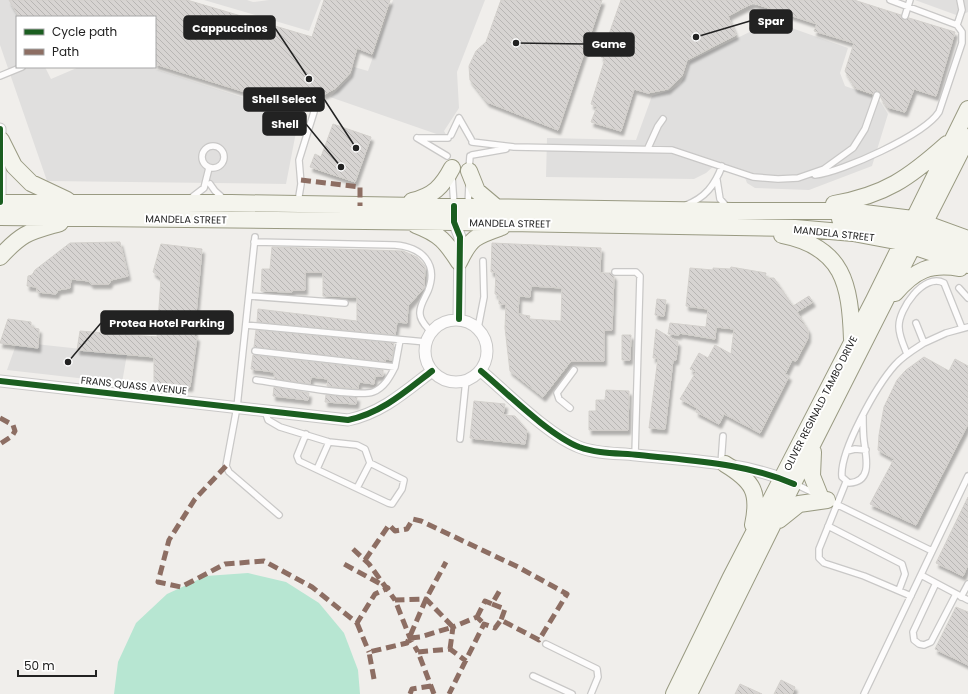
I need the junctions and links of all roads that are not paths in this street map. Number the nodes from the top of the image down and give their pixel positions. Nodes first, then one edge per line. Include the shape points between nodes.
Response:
1 (890, 0) edge
2 (910, 0) edge
3 (960, 0) edge
4 (908, 6) junction
5 (905, 16) dead end
6 (957, 25) junction
7 (20, 68) edge
8 (0, 76) edge
9 (877, 95) dead end
10 (968, 108) edge
11 (314, 112) dead end
12 (664, 119) dead end
13 (1, 134) edge
14 (961, 137) edge
15 (514, 147) junction
16 (648, 148) junction
17 (451, 161) junction
18 (470, 161) junction
19 (722, 166) junction
20 (209, 168) junction
21 (806, 176) junction
22 (717, 180) junction
23 (210, 184) dead end
24 (0, 202) edge
25 (184, 203) junction
26 (231, 203) junction
27 (298, 204) junction
28 (390, 205) junction
29 (461, 206) junction
30 (496, 207) junction
31 (75, 210) junction
32 (672, 210) junction
33 (733, 211) junction
34 (795, 211) junction
35 (0, 217) edge
36 (406, 222) junction
37 (461, 222) junction
38 (511, 224) junction
39 (920, 224) junction
40 (737, 227) junction
41 (968, 239) edge
42 (907, 241) junction
43 (968, 255) edge
44 (0, 257) edge
45 (483, 261) dead end
46 (459, 262) junction
47 (968, 264) edge
48 (968, 268) edge
49 (616, 272) dead end
50 (959, 288) dead end
51 (249, 296) junction
52 (968, 298) edge
53 (345, 303) dead end
54 (881, 311) junction
55 (459, 319) junction
56 (916, 323) dead end
57 (246, 325) junction
58 (478, 328) junction
59 (965, 328) edge
60 (429, 337) junction
61 (400, 340) junction
62 (852, 341) junction
63 (924, 343) junction
64 (255, 351) dead end
65 (907, 354) junction
66 (395, 367) junction
67 (574, 370) dead end
68 (432, 371) junction
69 (481, 371) junction
70 (256, 380) dead end
71 (466, 380) junction
72 (0, 381) edge
73 (238, 407) junction
74 (570, 408) dead end
75 (265, 411) junction
76 (863, 416) junction
77 (306, 434) junction
78 (723, 436) dead end
79 (460, 439) dead end
80 (814, 441) junction
81 (329, 442) junction
82 (866, 450) junction
83 (847, 451) junction
84 (635, 455) junction
85 (370, 463) junction
86 (723, 464) junction
87 (317, 469) junction
88 (968, 476) edge
89 (788, 481) junction
90 (846, 482) junction
91 (357, 488) junction
92 (828, 500) junction
93 (279, 515) dead end
94 (774, 524) junction
95 (828, 526) junction
96 (750, 540) junction
97 (932, 552) junction
98 (921, 575) junction
99 (936, 583) junction
100 (968, 584) edge
101 (899, 590) junction
102 (959, 595) junction
103 (911, 596) junction
104 (968, 600) edge
105 (546, 644) dead end
106 (533, 676) dead end
107 (572, 694) edge
108 (591, 694) edge
109 (674, 694) edge
110 (689, 694) edge
111 (864, 694) edge

1 - 4 lane
2 - 4 lane
3 - 6 lane via 962,10
4 - 5 lane
4 - 6 lane
6 - 21 lane via 962,32 962,43 945,99 933,121 853,164 832,172
7 - 8 lane
9 - 21 lane via 865,129 853,148 835,163
10 - 14 main road, OLIVER REGINALD TAMBO DRIVE
11 - 27 lane via 299,160 301,184
12 - 16 lane
13 - 24 street
13 - 31 main road via 14,166 31,183
14 - 34 main road via 910,175 878,193
14 - 39 main road, OLIVER REGINALD TAMBO DRIVE
15 - 16 lane
15 - 17 lane via 472,141 460,118 450,137 417,138
15 - 18 lane
16 - 19 lane via 672,150
17 - 28 main road via 445,181 433,194
17 - 29 lane
18 - 29 lane
18 - 30 main road via 477,191
19 - 21 lane via 753,177 768,179
19 - 22 lane
20 - 20 lane via 203,164 201,156 205,149 216,146 222,151 224,159 217,168
20 - 25 lane via 201,192
22 - 32 lane via 704,195
22 - 33 lane via 720,199
23 - 26 lane via 221,198
24 - 31 main road, MANDELA STREET
25 - 26 main road, MANDELA STREET
25 - 31 main road, MANDELA STREET
26 - 27 main road, MANDELA STREET
27 - 28 main road, MANDELA STREET
28 - 29 main road, MANDELA STREET
29 - 30 main road, MANDELA STREET
29 - 37 street
30 - 32 main road, MANDELA STREET
31 - 35 main road, MANDELA STREET
31 - 36 main road, MANDELA STREET
31 - 44 main road via 16,239
32 - 33 main road, MANDELA STREET
33 - 34 main road, MANDELA STREET
34 - 39 main road, MANDELA STREET via 863,212
34 - 42 main road via 898,230
36 - 37 main road, MANDELA STREET
36 - 46 main road via 438,235
37 - 38 main road, MANDELA STREET
37 - 46 street
38 - 40 main road, MANDELA STREET
38 - 46 main road via 473,239
39 - 41 main road, MANDELA STREET
39 - 42 main road, OLIVER REGINALD TAMBO DRIVE
39 - 43 main road via 933,239
40 - 42 main road, MANDELA STREET via 795,228
40 - 62 main road via 803,240 832,260 847,285
42 - 47 main road, MANDELA STREET
42 - 54 main road, OLIVER REGINALD TAMBO DRIVE
42 - 62 main road, OLIVER REGINALD TAMBO DRIVE
45 - 58 lane via 484,296
46 - 55 street
48 - 54 main road via 933,267 919,272 907,280
49 - 84 lane via 636,272 640,276
50 - 52 lane
51 - 53 lane
51 - 57 lane
51 - 60 lane via 254,240 416,249 424,256 430,269 428,290 420,308
54 - 80 main road, OLIVER REGINALD TAMBO DRIVE
55 - 58 street
55 - 60 street via 441,323
56 - 63 lane
57 - 61 lane
57 - 73 lane
58 - 69 street via 488,344 488,354
59 - 63 lane
59 - 65 lane via 944,283 936,281 920,287 910,297 899,325
60 - 61 lane
60 - 68 street via 425,357
61 - 66 lane
62 - 89 main road, OLIVER REGINALD TAMBO DRIVE
63 - 65 lane
64 - 66 lane
65 - 76 lane via 888,374
66 - 70 lane via 388,381 372,393
67 - 74 lane via 557,393 559,399
68 - 71 street via 440,378 451,382
68 - 75 street, FRANS QUASS AVENUE via 382,408 357,418 339,419
69 - 71 street
69 - 84 street via 569,442 588,450
71 - 79 lane
72 - 73 street, FRANS QUASS AVENUE
73 - 75 street, FRANS QUASS AVENUE
73 - 93 lane via 226,466 229,472
75 - 77 lane via 266,417 273,423
76 - 82 lane
76 - 83 lane
77 - 81 lane
77 - 87 lane via 297,458
78 - 86 lane
80 - 89 main road, OLIVER REGINALD TAMBO DRIVE
80 - 92 main road via 812,476
81 - 85 lane via 361,446 368,453
81 - 87 lane
82 - 83 lane
82 - 90 lane via 868,466 862,478 856,482
83 - 90 lane via 842,468 842,477
84 - 86 street
85 - 91 lane
85 - 91 lane via 403,479 402,489 391,504
86 - 89 street via 760,471
86 - 96 main road via 745,478 755,492 756,505
87 - 91 lane
88 - 97 lane
89 - 92 lane
89 - 94 main road, OLIVER REGINALD TAMBO DRIVE
89 - 96 main road, OLIVER REGINALD TAMBO DRIVE
90 - 92 lane
92 - 94 main road via 799,504
92 - 95 lane
92 - 97 lane
94 - 110 main road, OLIVER REGINALD TAMBO DRIVE
95 - 101 lane via 902,564 905,574
95 - 101 lane via 819,549 821,561
96 - 109 main road, OLIVER REGINALD TAMBO DRIVE
97 - 98 lane
98 - 99 lane
98 - 103 lane
99 - 102 lane
99 - 102 lane via 913,632 914,640 919,644 926,645 931,642
100 - 102 lane
101 - 103 lane
102 - 104 lane
103 - 111 lane
105 - 108 lane via 597,669 598,677
106 - 107 lane

